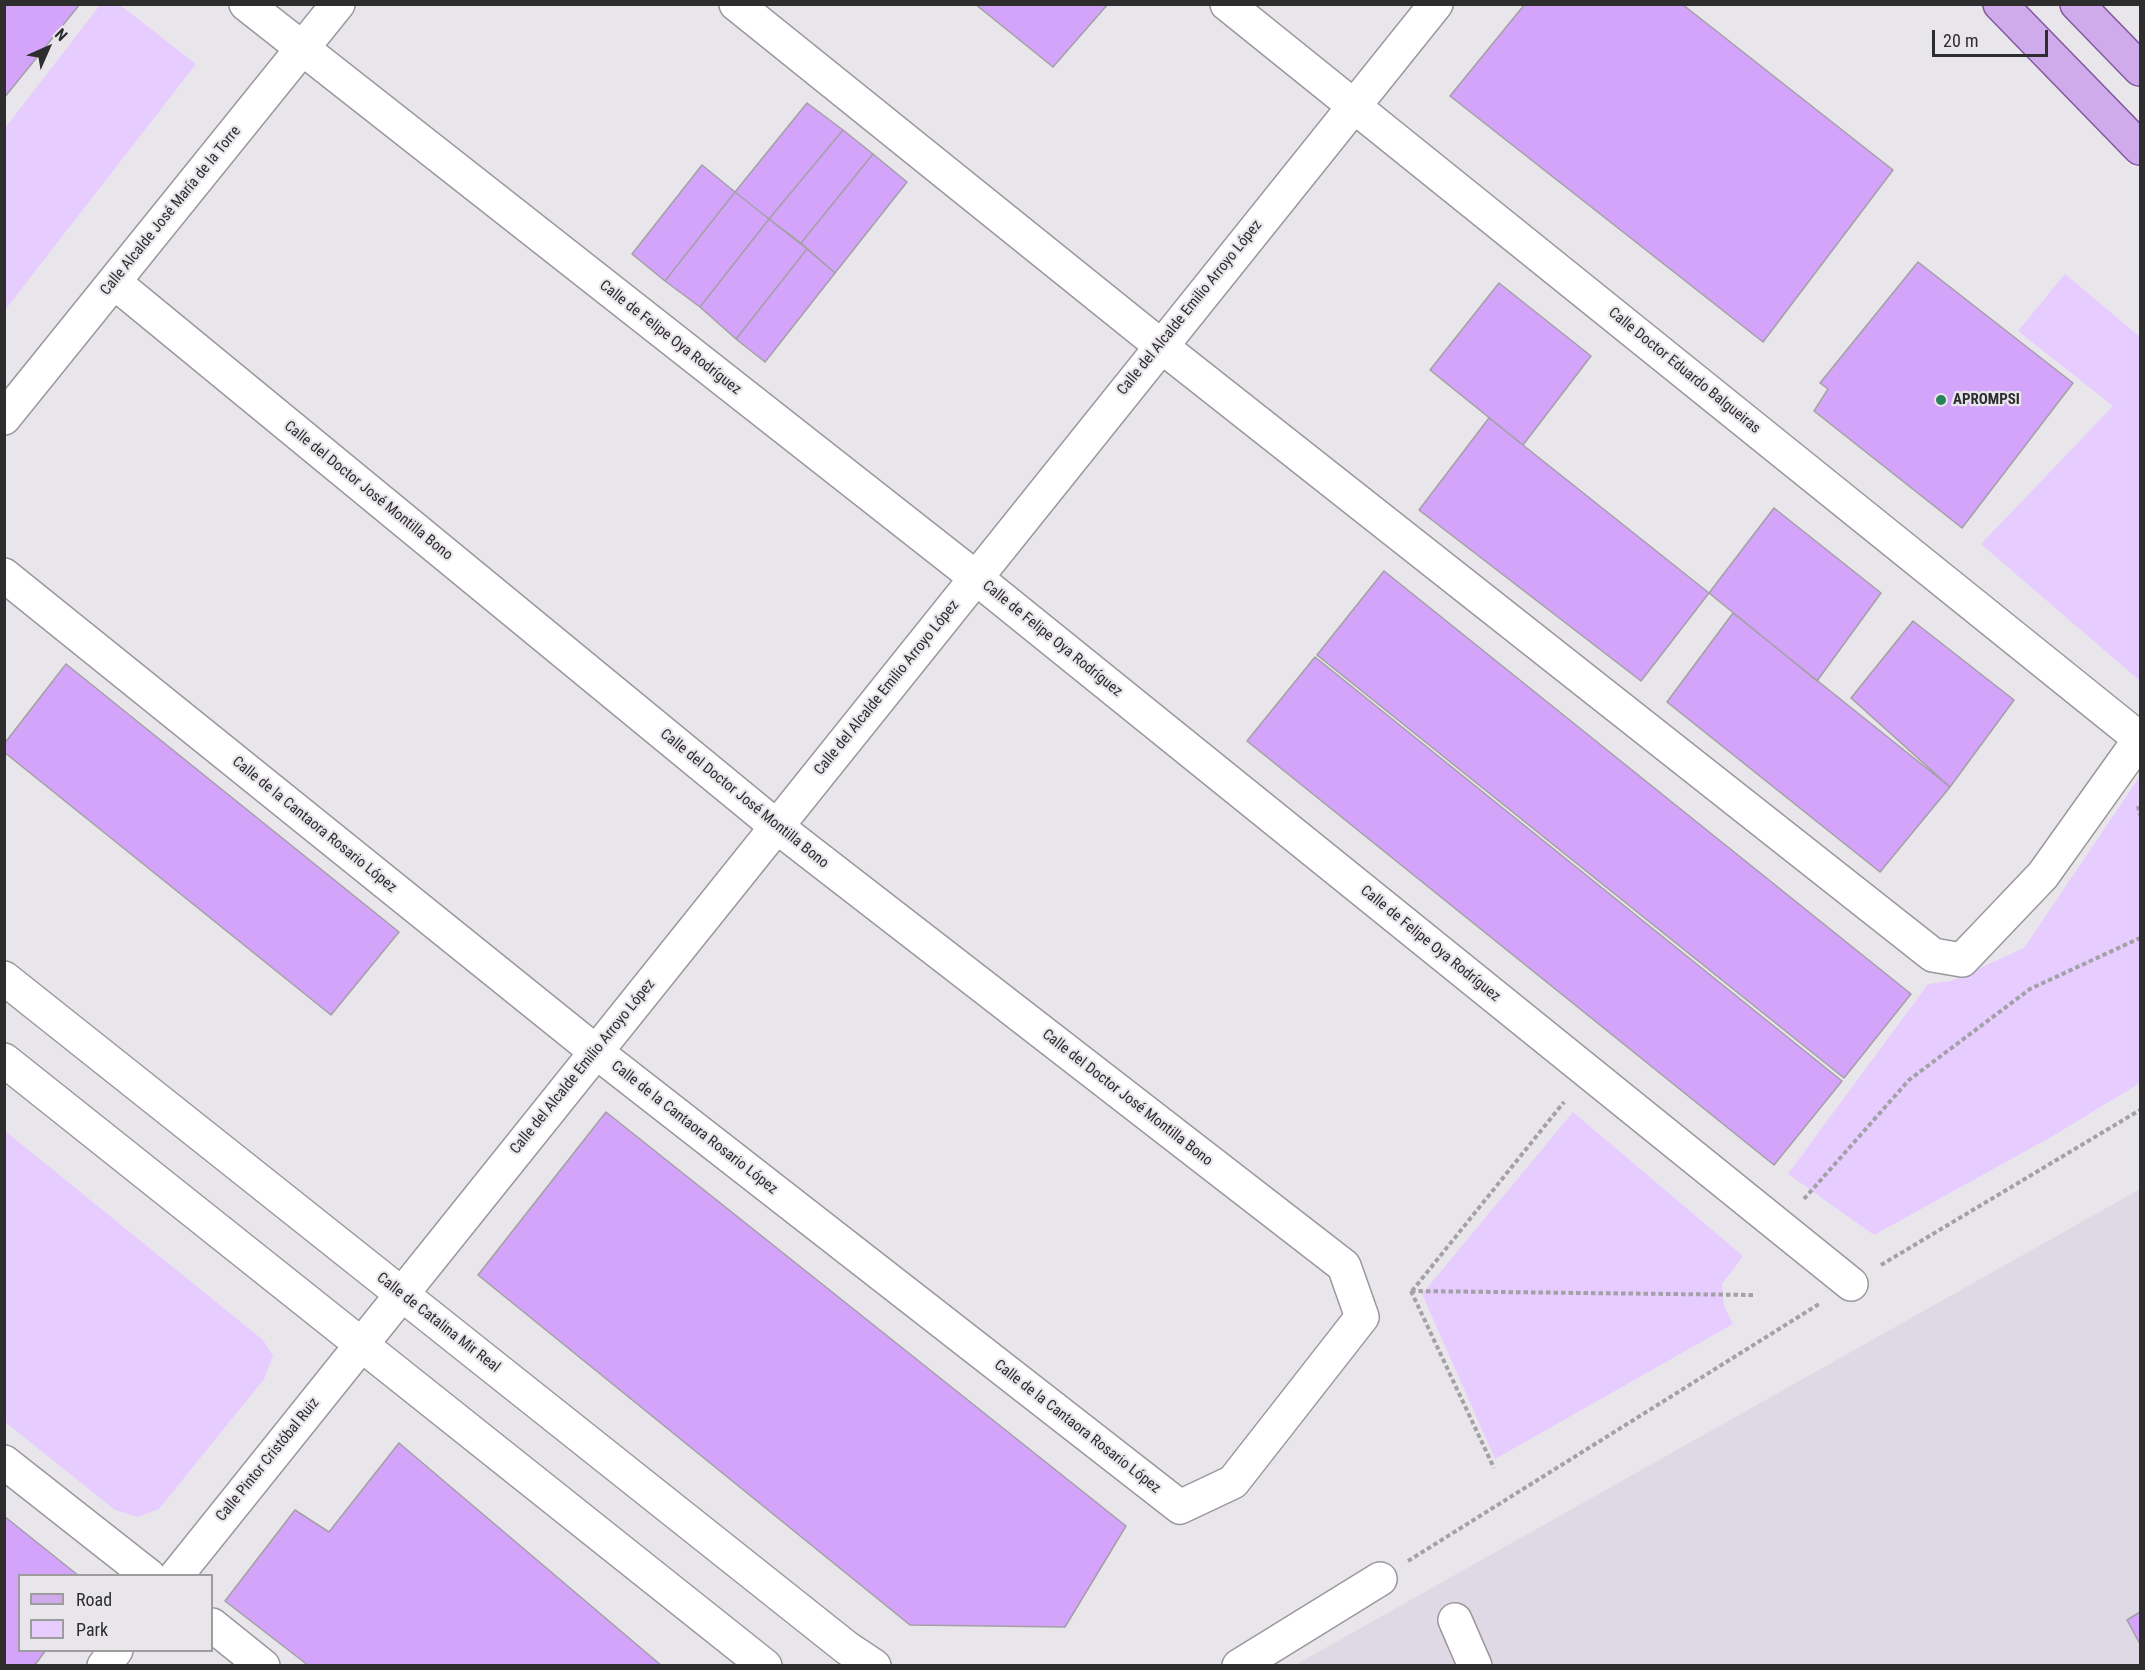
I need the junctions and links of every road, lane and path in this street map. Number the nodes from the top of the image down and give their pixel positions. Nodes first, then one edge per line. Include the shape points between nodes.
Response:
1 (246, 4) edge
2 (338, 4) edge
3 (736, 4) edge
4 (1227, 4) edge
5 (1436, 4) edge
6 (2000, 4) edge
7 (2077, 4) edge
8 (301, 50) junction
9 (2140, 69) edge
10 (1354, 104) junction
11 (2140, 147) edge
12 (114, 282) junction
13 (1161, 345) junction
14 (4, 418) edge
15 (4, 575) edge
16 (975, 577) junction
17 (2140, 739) edge
18 (776, 826) junction
19 (2140, 938) edge
20 (4, 978) edge
21 (596, 1051) junction
22 (4, 1060) edge
23 (1564, 1102) dead end
24 (2140, 1110) edge
25 (1779, 1227) junction
26 (1851, 1284) junction
27 (1411, 1292) junction
28 (402, 1294) junction
29 (1756, 1295) dead end
30 (1362, 1317) joint
31 (361, 1344) junction
32 (4, 1462) edge
33 (1494, 1467) dead end
34 (148, 1574) edge
35 (177, 1574) edge
36 (1380, 1579) joint
37 (1455, 1620) dead end
38 (213, 1626) edge
39 (114, 1652) edge
40 (104, 1665) edge
41 (263, 1665) edge
42 (765, 1665) edge
43 (874, 1665) edge
44 (1239, 1665) edge
45 (1475, 1665) edge

1 - 8 street, Calle de Felipe Oya Rodríguez
2 - 8 street, Calle Alcalde José María de la Torre
3 - 13 street
4 - 10 street, Calle Doctor Eduardo Balgueiras
5 - 10 street, Calle del Alcalde Emilio Arroyo López
6 - 11 main road
7 - 9 main road
8 - 12 street, Calle Alcalde José María de la Torre
8 - 16 street, Calle de Felipe Oya Rodríguez
10 - 13 street, Calle del Alcalde Emilio Arroyo López
10 - 17 street, Calle Doctor Eduardo Balgueiras
12 - 14 street, Calle Alcalde José María de la Torre
12 - 18 street, Calle del Doctor José Montilla Bono
13 - 16 street, Calle del Alcalde Emilio Arroyo López
13 - 17 street via 1933,954 1962,960 2043,875
15 - 21 street, Calle de la Cantaora Rosario López
16 - 18 street, Calle del Alcalde Emilio Arroyo López
16 - 25 street, Calle de Felipe Oya Rodríguez
18 - 21 street, Calle del Alcalde Emilio Arroyo López
18 - 30 street, Calle del Doctor José Montilla Bono via 1344,1266
19 - 25 path via 2030,989 1909,1080
20 - 28 street, Calle de Catalina Mir Real
21 - 28 street, Calle del Alcalde Emilio Arroyo López
21 - 30 street, Calle de la Cantaora Rosario López via 1180,1507 1233,1482
22 - 31 street
23 - 27 path
24 - 26 path
25 - 26 street, Calle de Felipe Oya Rodríguez
26 - 36 path
27 - 29 path
27 - 33 path
28 - 31 street, Calle del Alcalde Emilio Arroyo López
28 - 43 street, Calle de Catalina Mir Real via 847,1648
31 - 35 street, Calle Pintor Cristóbal Ruiz
31 - 42 street
32 - 34 street
36 - 44 street
37 - 45 street
38 - 41 street
39 - 40 street

